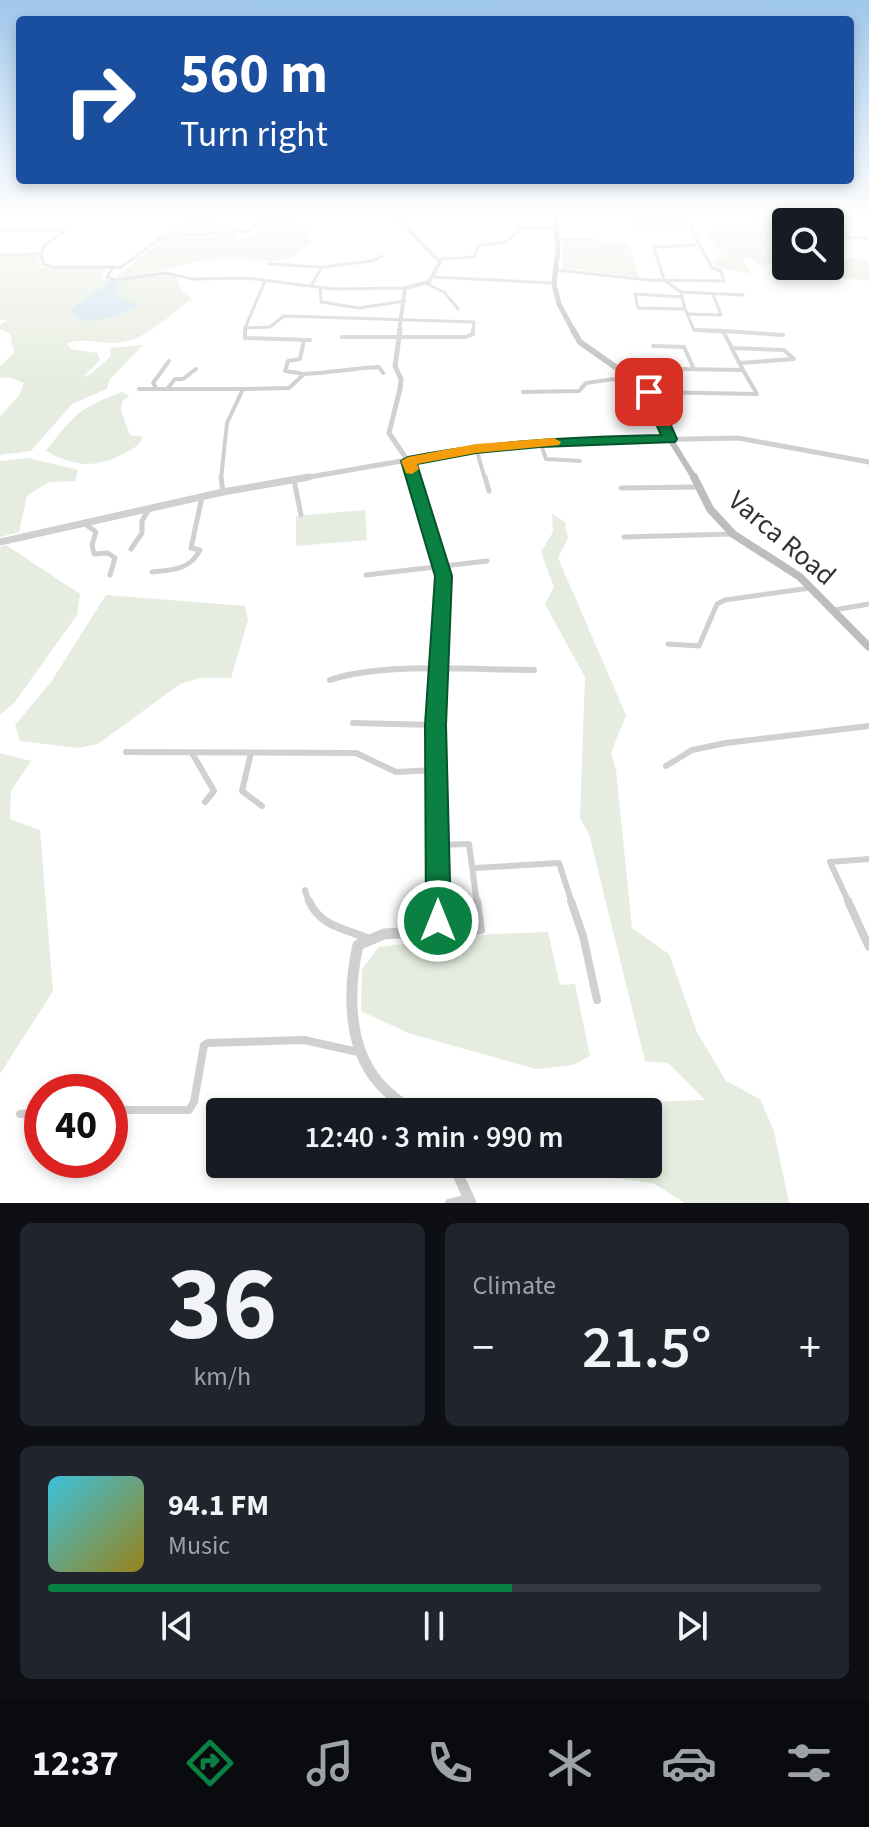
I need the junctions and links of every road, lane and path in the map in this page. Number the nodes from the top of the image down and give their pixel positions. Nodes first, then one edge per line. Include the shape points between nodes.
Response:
1 (111, 271) edge
2 (320, 271) edge
3 (435, 271) edge
4 (556, 271) edge
5 (568, 271) edge
6 (661, 271) edge
7 (721, 271) edge
8 (433, 277) junction
9 (664, 280) junction
10 (265, 281) junction
11 (425, 283) junction
12 (554, 283) junction
13 (311, 286) junction
14 (320, 288) junction
15 (405, 288) junction
16 (681, 294) junction
17 (713, 294) junction
18 (743, 295) dead end
19 (405, 301) junction
20 (458, 309) dead end
21 (686, 312) junction
22 (402, 320) junction
23 (245, 328) junction
24 (723, 331) junction
25 (783, 335) dead end
26 (342, 337) dead end
27 (399, 338) junction
28 (304, 340) junction
29 (310, 340) dead end
30 (653, 346) dead end
31 (732, 348) junction
32 (169, 361) dead end
33 (740, 363) junction
34 (620, 368) junction
35 (196, 369) dead end
36 (694, 369) junction
37 (743, 370) junction
38 (383, 373) dead end
39 (304, 374) junction
40 (632, 377) junction
41 (139, 389) dead end
42 (158, 389) junction
43 (167, 389) junction
44 (243, 389) junction
45 (523, 392) dead end
46 (649, 392) junction
47 (670, 439) junction
48 (540, 442) junction
49 (476, 448) junction
50 (408, 461) junction
51 (580, 461) dead end
52 (869, 462) edge
53 (294, 480) junction
54 (699, 487) junction
55 (621, 488) dead end
56 (489, 491) dead end
57 (223, 492) junction
58 (202, 496) junction
59 (150, 509) junction
60 (301, 515) dead end
61 (84, 524) junction
62 (733, 534) junction
63 (624, 537) dead end
64 (0, 542) edge
65 (131, 549) dead end
66 (487, 561) dead end
67 (439, 565) junction
68 (152, 572) dead end
69 (110, 575) dead end
70 (366, 575) dead end
71 (811, 588) junction
72 (869, 604) edge
73 (833, 610) junction
74 (668, 644) dead end
75 (869, 647) edge
76 (534, 670) dead end
77 (440, 671) junction
78 (330, 680) dead end
79 (353, 723) dead end
80 (436, 725) junction
81 (869, 726) edge
82 (126, 752) dead end
83 (191, 752) junction
84 (251, 753) junction
85 (666, 766) dead end
86 (436, 770) junction
87 (205, 802) dead end
88 (262, 806) dead end
89 (438, 845) junction
90 (869, 859) edge
91 (475, 868) junction
92 (305, 890) dead end
93 (433, 931) junction
94 (367, 938) junction
95 (869, 947) edge
96 (597, 1000) dead end
97 (360, 1053) junction
98 (397, 1098) edge
99 (128, 1110) edge
100 (20, 1114) dead end
101 (24, 1114) edge
102 (460, 1178) edge
103 (470, 1200) edge
104 (449, 1203) edge

1 - 10 street via 107,277 115,280 166,273
2 - 13 street
3 - 8 street
4 - 12 main road, Varca Road
5 - 9 street
6 - 9 street
7 - 9 street via 724,281
8 - 11 street
8 - 12 street
9 - 16 street
10 - 13 street
10 - 23 street
11 - 15 street
11 - 20 street via 444,292
12 - 34 main road, Varca Road via 580,342
13 - 14 street
14 - 15 street
14 - 19 street via 321,302 346,308
15 - 19 street
16 - 17 street
16 - 21 street
16 - 21 street via 635,294 638,308
17 - 18 street
17 - 21 street via 721,315
19 - 22 street
21 - 24 street via 694,330
22 - 23 street via 284,316 270,327
22 - 27 street
22 - 27 street via 474,322 475,329 466,337
23 - 28 street via 245,338
24 - 25 street
24 - 31 street
26 - 27 street
27 - 50 street via 395,366 400,389 389,433
28 - 29 street
28 - 39 street via 300,359 288,361 285,371
30 - 36 street via 684,347
31 - 33 street
31 - 33 street via 784,350 794,359
32 - 42 street via 153,383
33 - 37 street
34 - 36 street
34 - 40 main road, Varca Road
35 - 43 street
36 - 37 street
37 - 46 street via 757,394
38 - 39 street via 379,367 351,367
39 - 44 street via 289,388
40 - 45 street via 586,383 573,392
40 - 46 main road, Varca Road
41 - 42 street
42 - 43 street
43 - 44 street
44 - 57 street via 235,398 219,458
46 - 47 main road, Varca Road
47 - 48 street
47 - 52 street via 738,438
47 - 54 main road, Varca Road
48 - 49 street
48 - 51 street via 546,459
49 - 50 street
49 - 56 street
50 - 53 street
50 - 67 street
53 - 57 street
53 - 60 street
54 - 55 street
54 - 62 main road, Varca Road
57 - 58 street
58 - 59 street
58 - 68 street via 191,548 200,550 199,556 186,568
59 - 61 street
59 - 65 street
61 - 64 street
61 - 69 street via 96,532 94,554 115,558
62 - 63 street
62 - 71 main road, Varca Road
66 - 67 street
67 - 70 street
67 - 77 street via 444,595
71 - 73 main road, Varca Road
71 - 74 street via 725,600 717,604 699,646
72 - 73 street
73 - 75 main road, Varca Road
76 - 77 street
77 - 78 street via 351,673
77 - 80 street
79 - 80 street
80 - 86 street
81 - 85 street via 726,743 692,750
82 - 83 street
83 - 84 street
83 - 87 street via 214,791
84 - 86 street via 356,753 396,772
84 - 88 street via 242,791
86 - 89 street
89 - 91 street via 469,844
89 - 93 street via 438,921
90 - 95 street via 830,862
91 - 93 street via 481,930
91 - 96 street via 559,863
92 - 94 street via 311,913 324,924
93 - 94 street
94 - 97 street via 358,945 352,979
97 - 98 street
97 - 99 street via 318,1041 208,1043 189,1110
100 - 101 street
102 - 103 street
103 - 104 street

